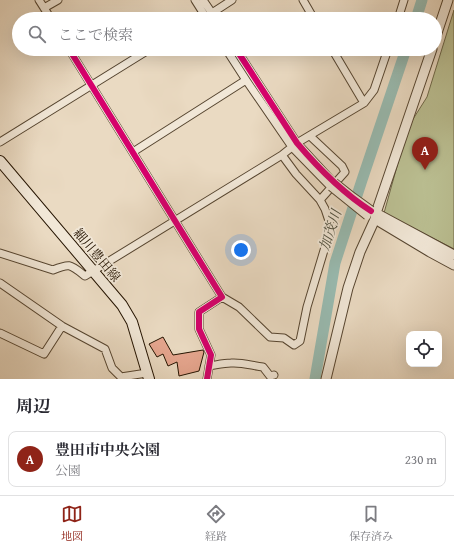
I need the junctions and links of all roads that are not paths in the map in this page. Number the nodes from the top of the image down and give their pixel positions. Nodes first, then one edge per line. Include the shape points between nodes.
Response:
1 (39, 0) edge
2 (58, 0) edge
3 (195, 0) edge
4 (203, 0) edge
5 (232, 0) edge
6 (303, 0) edge
7 (404, 0) edge
8 (448, 0) edge
9 (44, 8) junction
10 (47, 12) edge
11 (201, 12) edge
12 (211, 12) edge
13 (218, 12) edge
14 (310, 12) edge
15 (400, 12) edge
16 (442, 18) edge
17 (73, 56) edge
18 (139, 56) edge
19 (231, 56) edge
20 (240, 56) edge
21 (336, 56) edge
22 (386, 56) edge
23 (429, 56) edge
24 (246, 80) junction
25 (91, 85) junction
26 (364, 103) junction
27 (310, 136) junction
28 (0, 142) edge
29 (295, 145) junction
30 (133, 152) junction
31 (282, 155) junction
32 (0, 161) edge
33 (332, 185) joint
34 (320, 200) junction
35 (372, 214) junction
36 (175, 220) junction
37 (0, 253) edge
38 (454, 255) edge
39 (454, 265) edge
40 (93, 270) junction
41 (0, 283) edge
42 (222, 297) junction
43 (62, 326) junction
44 (0, 333) edge
45 (209, 366) junction
46 (274, 375) dead end
47 (148, 376) edge
48 (207, 379) edge
49 (326, 379) edge

1 - 9 street
2 - 9 street
3 - 11 street
4 - 12 street
5 - 13 street
6 - 14 street
7 - 15 street
8 - 16 street
9 - 10 street
17 - 25 street
18 - 25 street
19 - 24 street
20 - 29 street
21 - 26 street
22 - 26 street via 374,90
23 - 35 street
24 - 29 street
24 - 30 street
25 - 28 street
25 - 30 street
26 - 27 street
27 - 29 street
27 - 34 street via 342,166 345,172
29 - 31 street
29 - 33 street
30 - 36 street
31 - 34 street
31 - 36 street
32 - 40 main road, 細川豊田線
33 - 35 street, bridge
34 - 42 street via 331,228 309,300 300,341 294,345 284,338 270,337 239,307
35 - 38 street
35 - 39 street
35 - 49 street via 348,288
36 - 40 street
36 - 42 street
37 - 40 street via 53,270 72,266 85,276
40 - 47 main road, 細川豊田線 via 128,315
41 - 43 street
42 - 45 street via 199,312 199,329 211,355
43 - 44 street via 44,354
43 - 47 street via 105,349 112,368 121,377
45 - 46 street via 244,364 263,368 270,376
45 - 48 street

